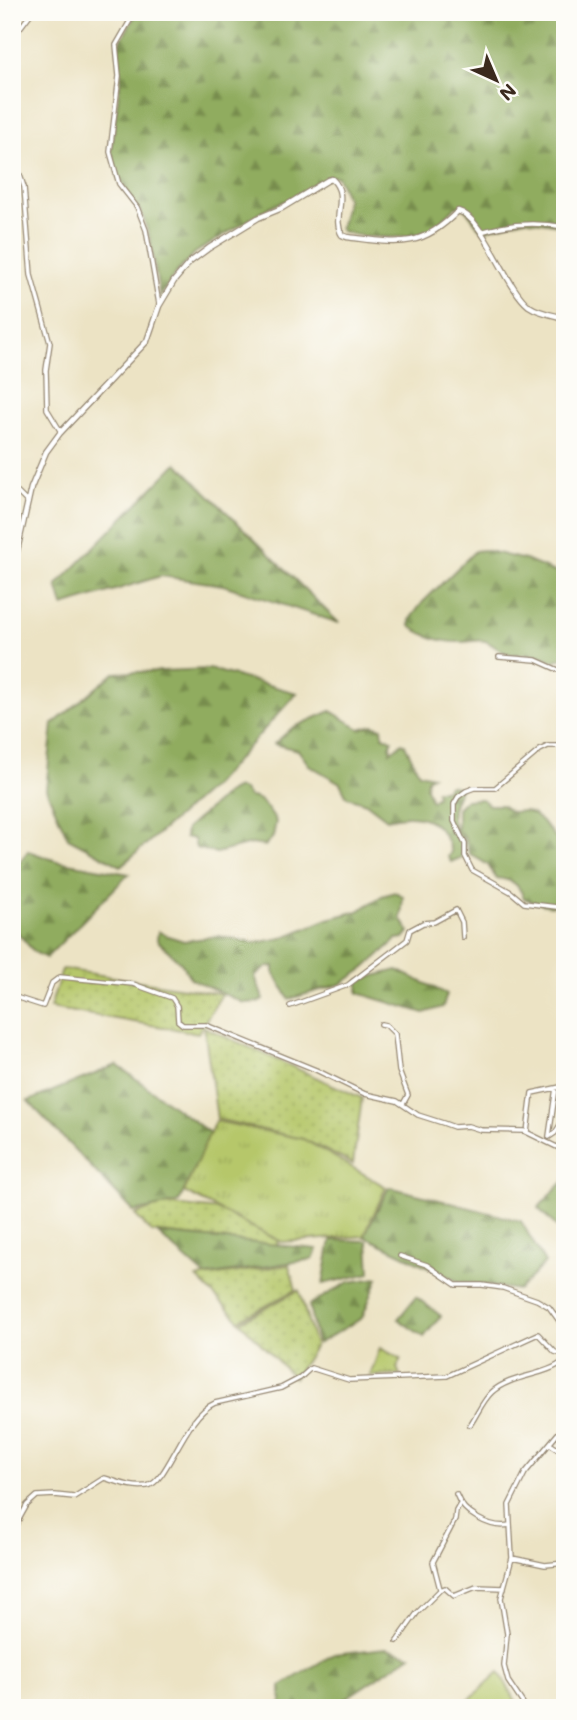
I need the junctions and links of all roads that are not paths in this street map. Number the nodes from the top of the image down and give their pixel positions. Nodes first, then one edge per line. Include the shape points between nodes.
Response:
1 (32, 12) edge
2 (135, 12) edge
3 (12, 48) edge
4 (12, 151) edge
5 (565, 227) edge
6 (481, 232) junction
7 (159, 306) junction
8 (565, 318) edge
9 (61, 432) junction
10 (12, 487) edge
11 (28, 503) junction
12 (12, 573) edge
13 (499, 657) dead end
14 (565, 673) edge
15 (565, 746) edge
16 (565, 908) edge
17 (463, 937) dead end
18 (12, 996) edge
19 (290, 1006) dead end
20 (381, 1024) dead end
21 (565, 1086) edge
22 (556, 1087) junction
23 (403, 1104) junction
24 (565, 1118) edge
25 (527, 1132) junction
26 (548, 1139) junction
27 (565, 1151) edge
28 (400, 1256) dead end
29 (565, 1329) edge
30 (565, 1358) edge
31 (470, 1425) dead end
32 (565, 1425) edge
33 (550, 1444) junction
34 (565, 1454) edge
35 (456, 1494) dead end
36 (460, 1504) junction
37 (510, 1525) junction
38 (12, 1532) edge
39 (512, 1558) junction
40 (565, 1563) edge
41 (504, 1588) junction
42 (440, 1590) junction
43 (397, 1641) dead end
44 (526, 1708) edge

1 - 3 street
2 - 7 street via 116,45 119,76 110,152 119,184 137,207 146,230
4 - 9 street via 24,187 31,275 50,342 47,409
5 - 6 street via 541,223
6 - 7 street via 458,211 442,228 421,240 347,237 337,225 341,197 332,179 258,218 190,262
6 - 8 street via 526,304
7 - 9 street via 140,350
9 - 11 street via 39,468
10 - 11 street
11 - 12 street
13 - 14 street via 536,660
15 - 16 street via 540,750 495,788 466,791 458,797 453,813 472,870 524,903
17 - 19 street via 456,909 410,930 407,940 348,985
18 - 23 street via 43,1006 52,983 60,977 133,984 172,998 177,1021 183,1026 206,1026 365,1094
20 - 23 street via 396,1034 399,1071 408,1095
21 - 22 street
22 - 25 street via 532,1093
22 - 26 street
23 - 25 street via 418,1115 454,1127
24 - 26 street
25 - 26 street
26 - 27 street
28 - 29 street via 427,1265 456,1285 482,1285 537,1300 549,1307
30 - 31 street via 559,1365 492,1392
30 - 38 street via 538,1334 447,1376 349,1380 311,1368 281,1388 205,1407 154,1484 122,1486 104,1478 74,1497 37,1496
32 - 33 street
33 - 34 street
33 - 37 street via 525,1473 509,1505
35 - 36 street
36 - 37 street via 495,1525
36 - 42 street via 433,1562
37 - 39 street
39 - 40 street via 545,1565
39 - 41 street
41 - 42 street via 476,1587 454,1596 445,1588
41 - 44 street via 504,1666
42 - 43 street

